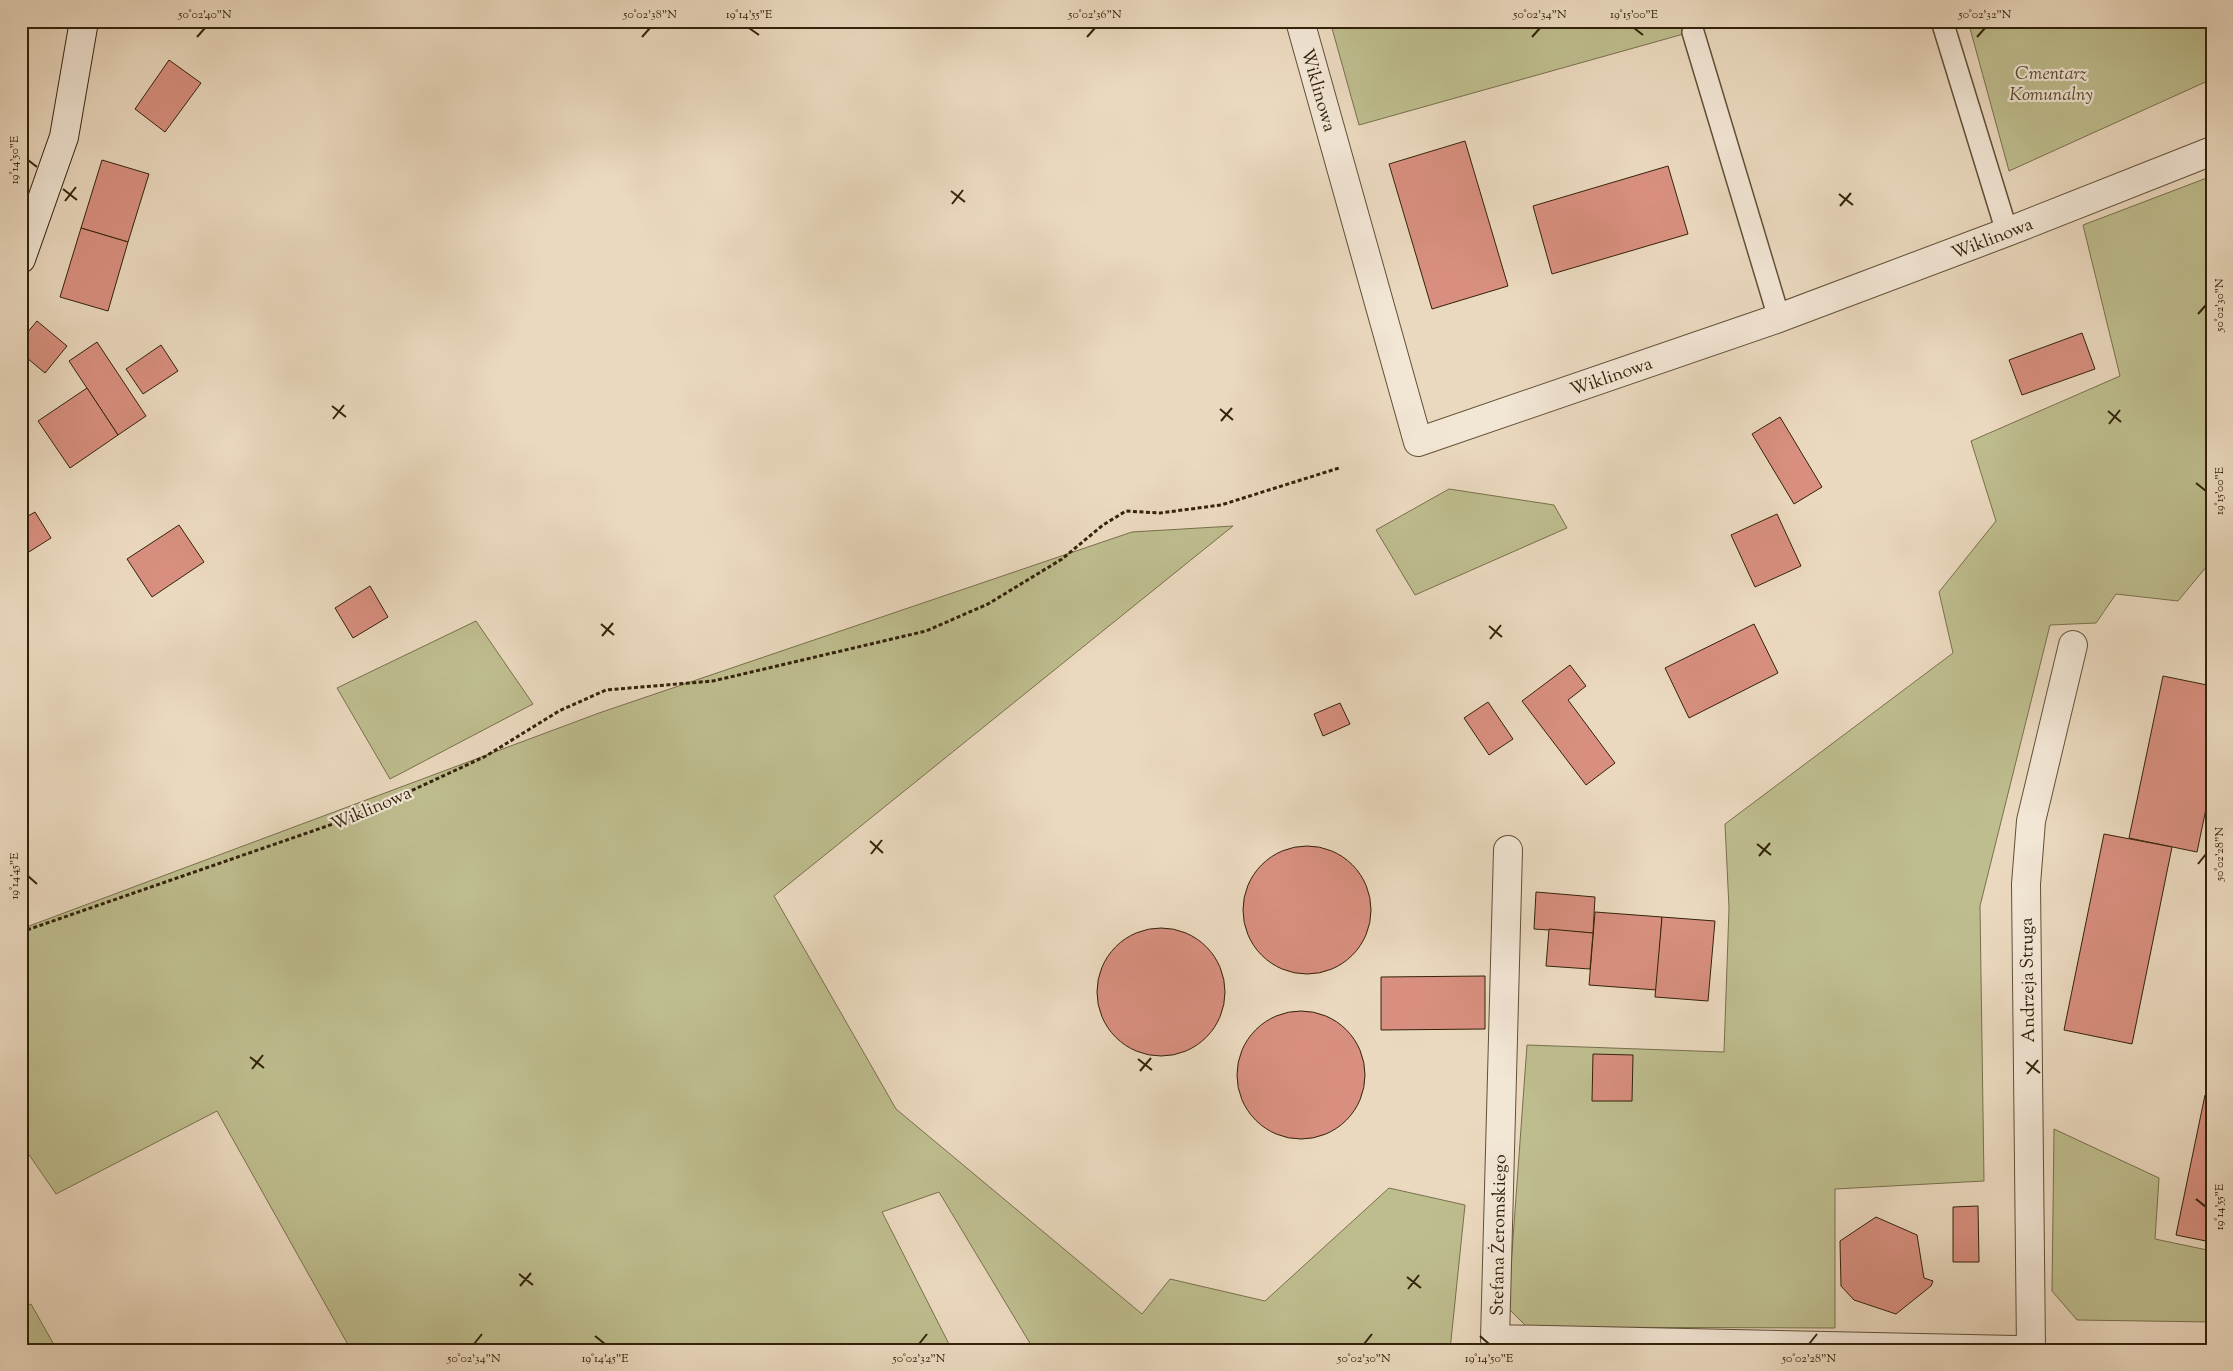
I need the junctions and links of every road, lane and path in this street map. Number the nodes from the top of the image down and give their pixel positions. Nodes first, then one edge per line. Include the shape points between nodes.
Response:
1 (84, 21) edge
2 (1300, 21) edge
3 (1942, 21) edge
4 (1693, 32) dead end
5 (2212, 151) edge
6 (2008, 232) junction
7 (21, 258) edge
8 (1778, 318) junction
9 (1339, 468) dead end
10 (2073, 645) dead end
11 (1508, 850) dead end
12 (21, 932) edge
13 (1495, 1344) edge
14 (2016, 1350) edge
15 (2030, 1350) edge

1 - 7 street via 64,137
2 - 8 street, Wiklinowa via 1418,442
3 - 6 lane
4 - 8 lane
5 - 6 street, Wiklinowa
6 - 8 street, Wiklinowa
9 - 12 path, Wiklinowa via 1220,505 1160,513 1126,511 1103,525 1062,559 988,604 926,631 713,681 606,690 559,711 486,756 359,815
10 - 15 street, Andrzeja Struga via 2031,821 2026,884
11 - 13 street, Stefana Żeromskiego
13 - 14 street, Stefana Żeromskiego

